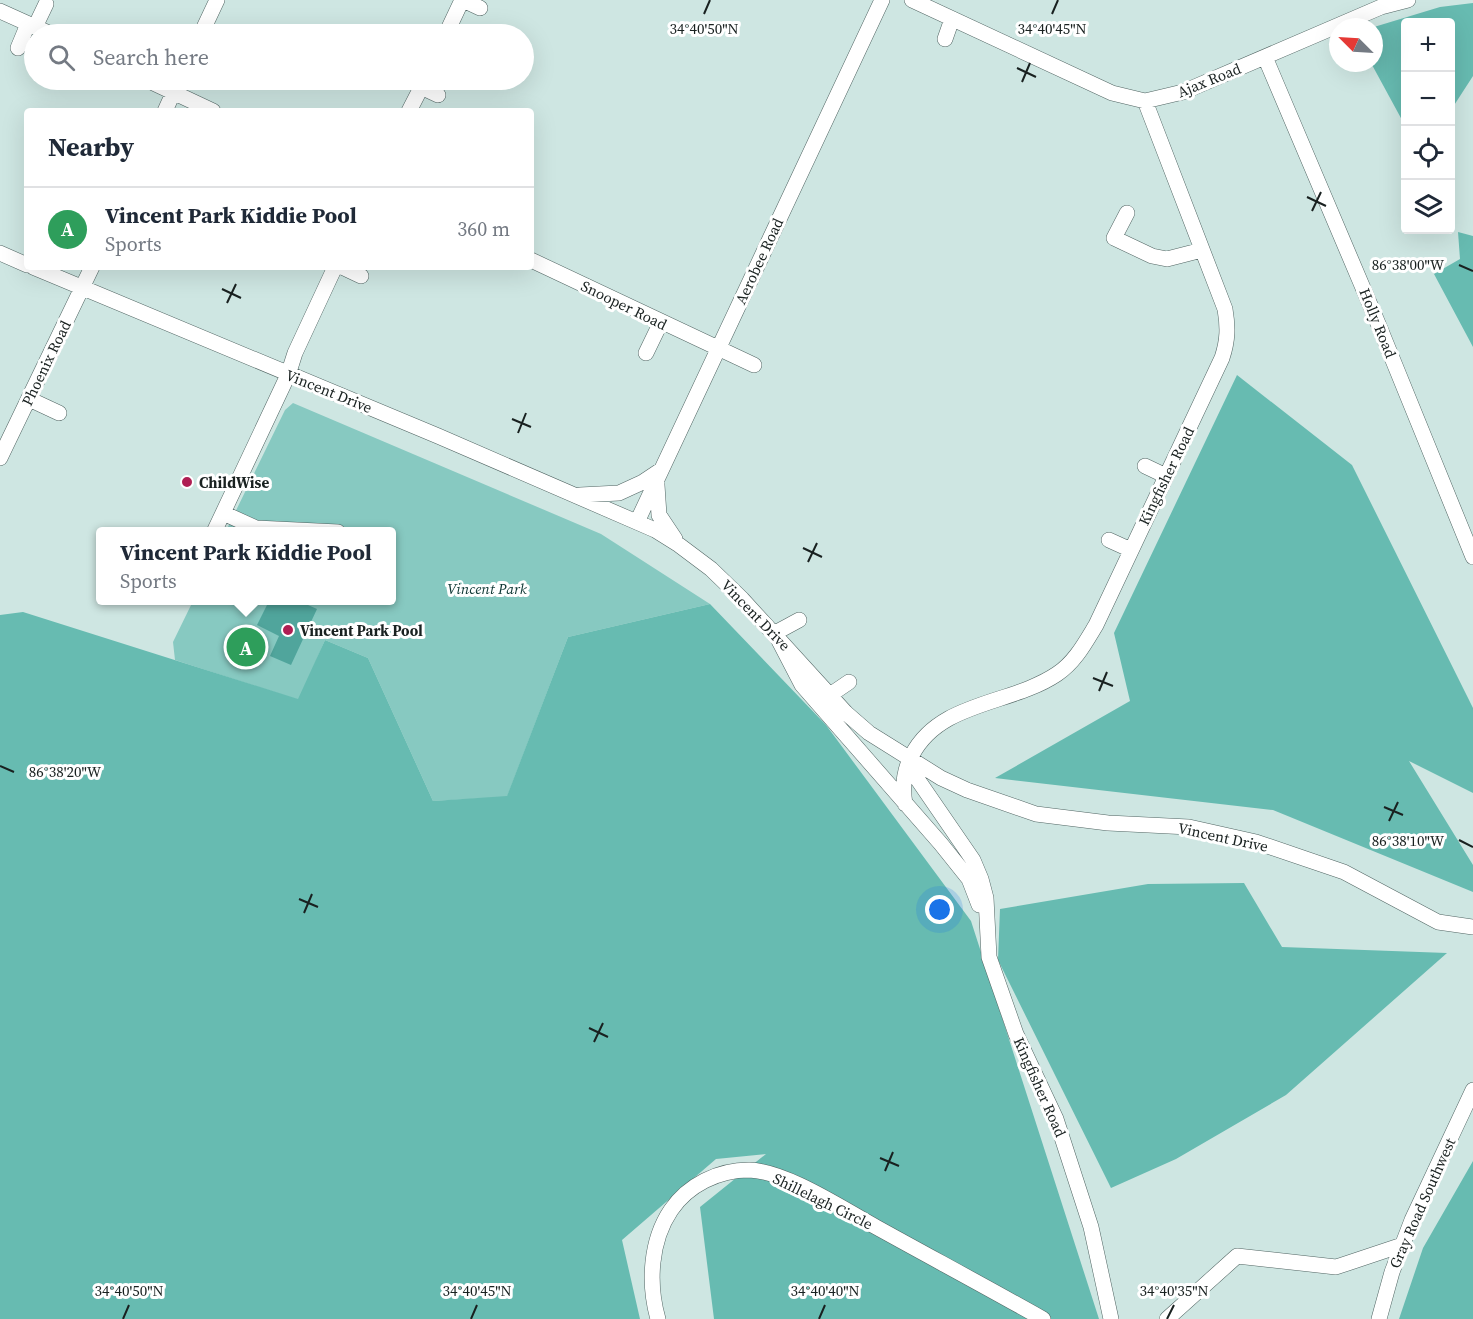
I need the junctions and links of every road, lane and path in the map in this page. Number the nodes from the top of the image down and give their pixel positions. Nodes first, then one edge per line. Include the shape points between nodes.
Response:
1 (217, 0) edge
2 (462, 0) edge
3 (882, 0) edge
4 (912, 0) edge
5 (1357, 0) edge
6 (1408, 0) edge
7 (46, 4) dead end
8 (480, 8) dead end
9 (0, 11) edge
10 (1360, 16) junction
11 (952, 19) junction
12 (30, 24) edge
13 (33, 24) edge
14 (206, 24) edge
15 (451, 24) edge
16 (24, 38) edge
17 (945, 39) dead end
18 (18, 48) dead end
19 (1265, 57) junction
20 (174, 90) edge
21 (182, 90) edge
22 (420, 90) edge
23 (432, 90) edge
24 (438, 95) dead end
25 (1144, 101) junction
26 (166, 108) edge
27 (209, 108) edge
28 (410, 108) edge
29 (1127, 213) dead end
30 (1202, 250) junction
31 (0, 253) edge
32 (534, 261) edge
33 (24, 263) edge
34 (40, 270) edge
35 (90, 270) edge
36 (334, 270) edge
37 (348, 270) edge
38 (361, 276) dead end
39 (82, 287) junction
40 (661, 322) junction
41 (717, 349) junction
42 (646, 353) dead end
43 (754, 366) dead end
44 (288, 375) junction
45 (29, 399) junction
46 (59, 413) dead end
47 (0, 458) edge
48 (1145, 466) dead end
49 (661, 470) junction
50 (1166, 476) junction
51 (576, 495) junction
52 (223, 513) junction
53 (637, 522) junction
54 (216, 527) edge
55 (254, 527) edge
56 (1109, 540) dead end
57 (679, 545) junction
58 (1131, 550) junction
59 (1473, 557) edge
60 (799, 620) dead end
61 (775, 633) junction
62 (849, 682) dead end
63 (830, 695) junction
64 (909, 760) junction
65 (905, 804) junction
66 (987, 924) junction
67 (1473, 927) edge
68 (1473, 1090) edge
69 (1402, 1245) junction
70 (658, 1319) edge
71 (1043, 1319) edge
72 (1111, 1319) edge
73 (1167, 1319) edge
74 (1379, 1319) edge

1 - 14 street
2 - 8 street
2 - 15 street
3 - 41 street, Aerobee Road
4 - 11 street, Ajax Road
5 - 10 street
6 - 10 street, Ajax Road
7 - 13 street
9 - 12 street
10 - 19 street, Ajax Road
11 - 17 street
11 - 25 street, Ajax Road via 1112,93
16 - 18 street
19 - 25 street, Ajax Road via 1183,92
19 - 59 street, Holly Road
20 - 26 street
21 - 27 street
22 - 28 street
23 - 24 street
25 - 30 street, Kingfisher Road
29 - 30 street via 1114,238 1167,259
30 - 50 street, Kingfisher Road via 1225,309 1227,344
31 - 33 street
32 - 40 street, Snooper Road
34 - 39 street, Vincent Drive
35 - 39 street, Phoenix Road
36 - 44 street
37 - 38 street
39 - 44 street, Vincent Drive
39 - 45 street, Phoenix Road
40 - 41 street, Snooper Road
40 - 42 street
41 - 43 street, Snooper Road
41 - 49 street, Aerobee Road
44 - 51 street, Vincent Drive
44 - 52 street
45 - 46 street
45 - 47 street, Phoenix Road
48 - 50 street
49 - 51 street via 619,493
49 - 53 street, Aerobee Road
49 - 57 street via 656,489 659,515
50 - 58 street, Kingfisher Road
51 - 53 street, Vincent Drive
52 - 54 street
52 - 55 street
53 - 57 street, Vincent Drive
56 - 58 street
57 - 61 street, Vincent Drive via 711,570
58 - 64 street, Kingfisher Road via 1078,655 1057,674 1036,685 948,718 919,741
60 - 61 street
61 - 63 street, Vincent Drive
61 - 65 street, Kingfisher Road via 802,685
62 - 63 street
63 - 64 street, Vincent Drive via 869,733
64 - 65 street, Kingfisher Road via 904,777
64 - 66 street, Kingfisher Road via 918,780 973,860 986,898
64 - 67 street, Vincent Drive via 968,790 1036,814 1189,827 1257,842 1344,872 1438,922
65 - 66 street, Kingfisher Road via 969,879
66 - 72 street, Kingfisher Road via 989,957 1016,1034 1056,1119 1091,1227
68 - 69 street, Gray Road Southwest
69 - 73 street via 1336,1267 1237,1256
69 - 74 street, Gray Road Southwest
70 - 71 street, Shillelagh Circle via 652,1266 668,1215 681,1196 697,1184 749,1170 780,1176

